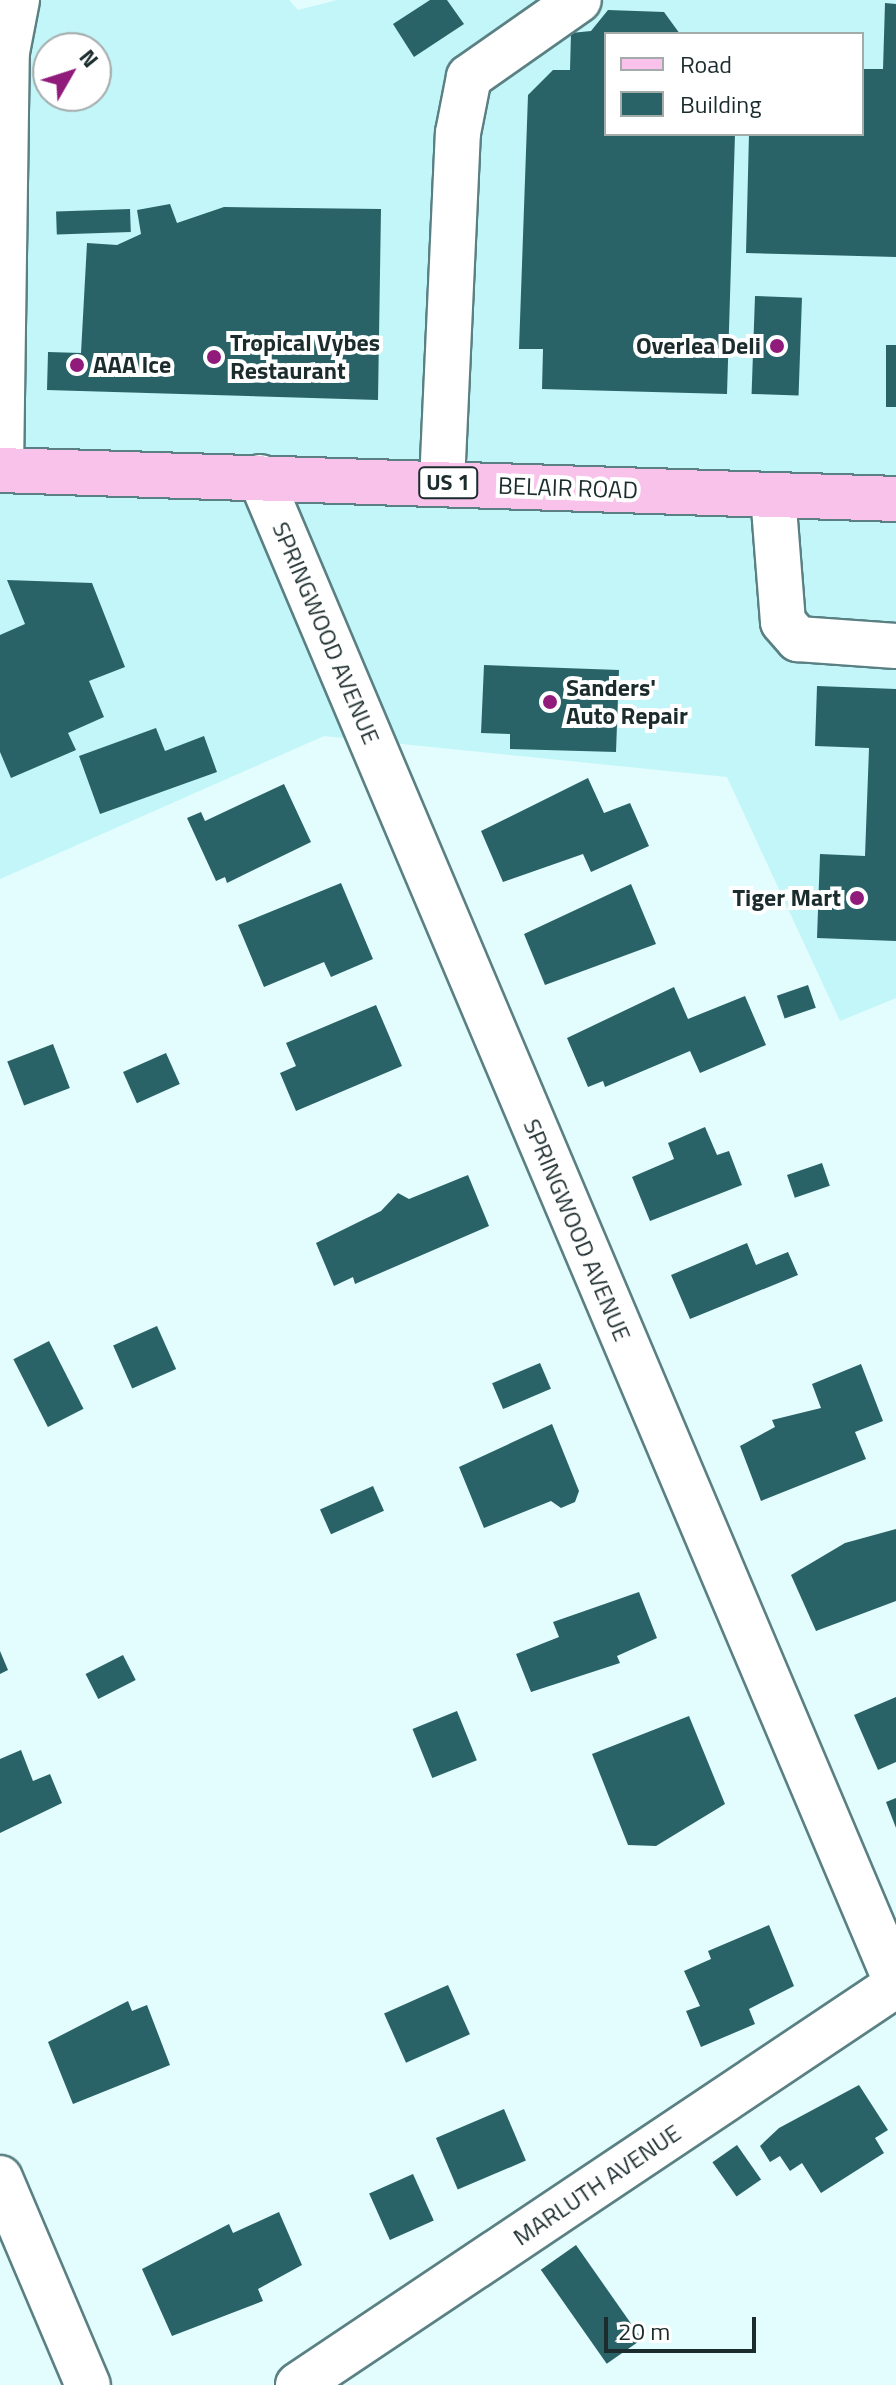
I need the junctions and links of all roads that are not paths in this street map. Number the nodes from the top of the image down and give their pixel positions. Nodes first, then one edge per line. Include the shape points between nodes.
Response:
1 (17, 0) edge
2 (579, 0) edge
3 (3, 94) edge
4 (2, 286) edge
5 (0, 470) edge
6 (260, 477) junction
7 (442, 483) junction
8 (773, 495) junction
9 (896, 499) edge
10 (896, 646) edge
11 (896, 1984) edge
12 (0, 2178) edge
13 (88, 2385) edge
14 (298, 2385) edge

1 - 3 street
2 - 7 street via 469,77 458,133
3 - 4 street
4 - 5 street
5 - 6 main road, BELAIR ROAD / US 1
6 - 7 main road, BELAIR ROAD / US 1
6 - 11 street, SPRINGWOOD AVENUE
7 - 8 main road, BELAIR ROAD / US 1
8 - 9 main road, BELAIR ROAD / US 1
8 - 10 street via 783,622 798,639
11 - 14 street, MARLUTH AVENUE
12 - 13 street

